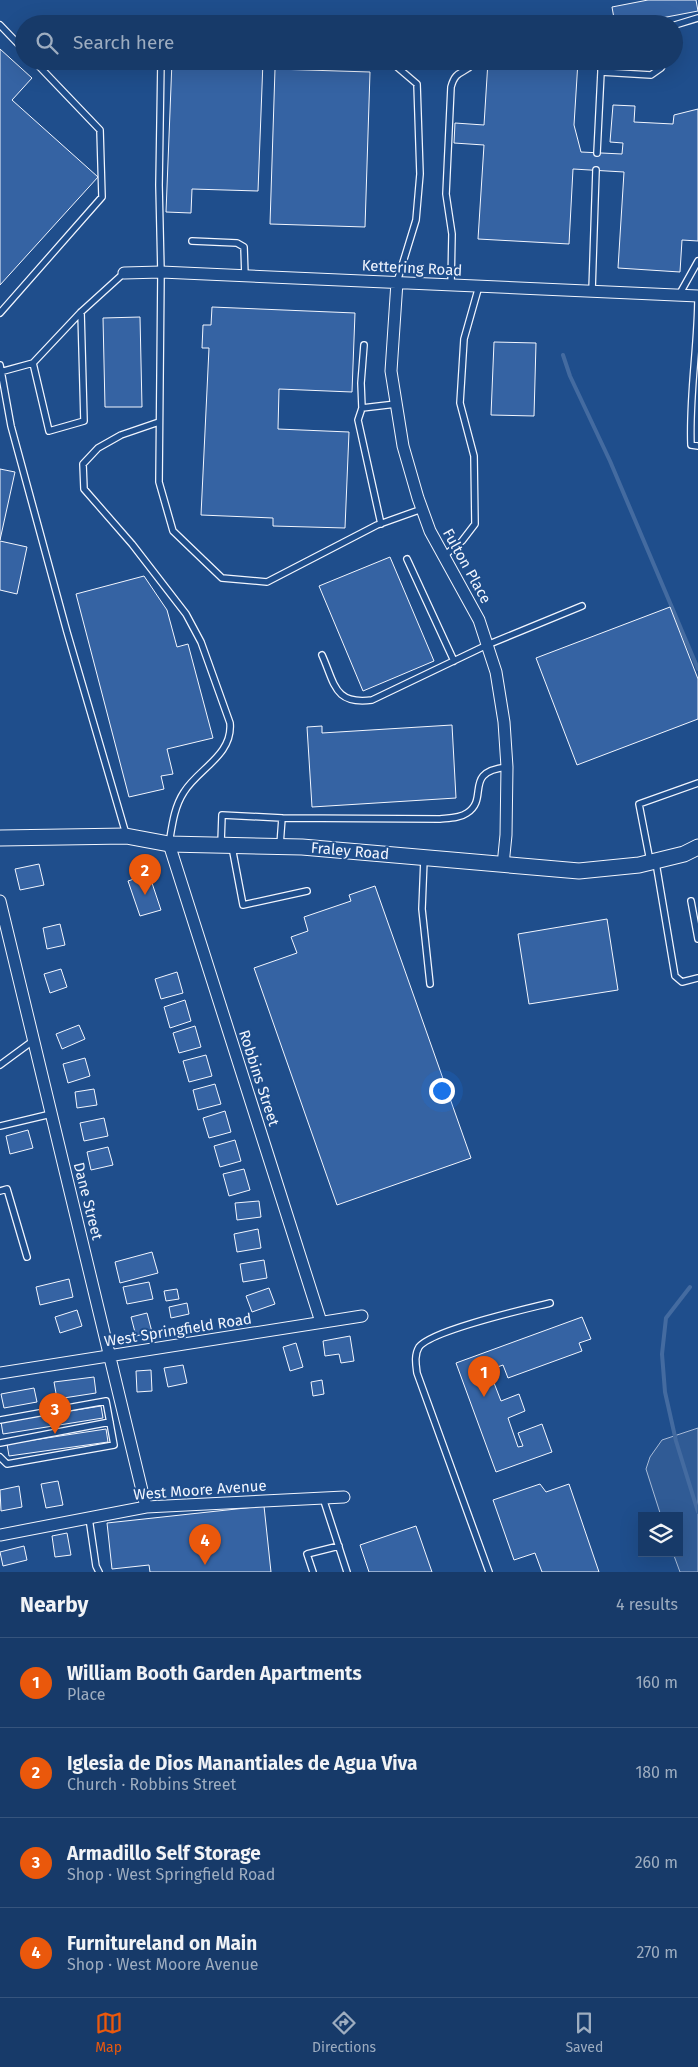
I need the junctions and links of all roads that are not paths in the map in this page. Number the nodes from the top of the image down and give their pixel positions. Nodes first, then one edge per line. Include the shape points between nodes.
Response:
1 (698, 18) edge
2 (683, 23) edge
3 (0, 25) edge
4 (15, 41) edge
5 (43, 70) edge
6 (161, 70) edge
7 (401, 70) edge
8 (466, 70) edge
9 (658, 70) edge
10 (601, 72) joint
11 (597, 153) dead end
12 (596, 170) dead end
13 (192, 241) dead end
14 (698, 261) edge
15 (124, 272) joint
16 (160, 272) junction
17 (244, 276) junction
18 (397, 282) junction
19 (450, 285) junction
20 (479, 286) junction
21 (592, 291) junction
22 (679, 295) junction
23 (698, 296) edge
24 (81, 312) junction
25 (0, 313) edge
26 (364, 344) dead end
27 (33, 363) junction
28 (0, 369) edge
29 (396, 404) junction
30 (362, 408) junction
31 (160, 422) junction
32 (698, 446) edge
33 (422, 509) junction
34 (381, 524) junction
35 (444, 556) junction
36 (407, 559) dead end
37 (582, 606) dead end
38 (487, 645) junction
39 (322, 655) dead end
40 (454, 661) junction
41 (507, 767) junction
42 (698, 783) edge
43 (282, 818) junction
44 (126, 836) junction
45 (0, 838) edge
46 (169, 844) junction
47 (226, 845) junction
48 (280, 846) junction
49 (698, 848) edge
50 (424, 857) junction
51 (653, 861) junction
52 (504, 865) junction
53 (307, 891) dead end
54 (0, 902) edge
55 (692, 902) dead end
56 (698, 939) edge
57 (698, 978) edge
58 (430, 984) dead end
59 (34, 1040) junction
60 (0, 1065) edge
61 (51, 1114) junction
62 (0, 1126) edge
63 (0, 1191) edge
64 (26, 1256) dead end
65 (550, 1302) dead end
66 (362, 1316) dead end
67 (321, 1322) junction
68 (110, 1356) junction
69 (0, 1373) edge
70 (0, 1420) edge
71 (110, 1422) junction
72 (0, 1443) edge
73 (0, 1456) edge
74 (344, 1496) dead end
75 (323, 1498) junction
76 (146, 1507) junction
77 (89, 1518) junction
78 (0, 1535) edge
79 (339, 1546) junction
80 (99, 1572) edge
81 (313, 1572) edge
82 (347, 1572) edge
83 (489, 1572) edge

1 - 2 lane
3 - 4 lane
5 - 25 lane via 100,130 102,197
6 - 16 lane
7 - 18 lane via 417,84 420,166 416,220
8 - 19 lane via 453,77 450,87 446,194 452,234
9 - 10 lane via 651,75
10 - 11 lane
12 - 21 lane
13 - 17 lane via 237,243 244,247
14 - 22 lane
15 - 16 street, Kettering Road
15 - 24 lane
16 - 17 street, Kettering Road
16 - 31 lane
17 - 18 street, Kettering Road
18 - 19 street, Kettering Road
18 - 29 street, Fulton Place via 391,371
19 - 20 street, Kettering Road
20 - 21 street, Kettering Road
20 - 35 lane via 464,339 460,402 474,456 475,524
21 - 22 street, Kettering Road
22 - 23 street, Kettering Road
23 - 32 lane via 698,335 689,414 691,446
24 - 27 lane
24 - 27 lane via 84,421 49,431
26 - 30 lane
27 - 28 lane
28 - 44 lane via 11,426
29 - 30 lane
29 - 33 street, Fulton Place via 402,446
30 - 34 lane via 358,420
31 - 34 lane via 159,482 173,531 222,578 267,582
31 - 46 lane via 121,435 98,448 83,464 84,489 186,614 202,642 230,723 231,732 218,758 184,791 173,816
33 - 34 lane
33 - 35 street, Fulton Place
35 - 38 street, Fulton Place via 479,620
36 - 40 lane
37 - 38 lane
38 - 40 lane
38 - 41 street, Fulton Place via 496,672
39 - 40 lane via 338,692 343,698 357,702 372,700
41 - 43 lane via 484,774 476,801 469,812 459,817
41 - 52 street, Fulton Place
42 - 51 lane via 639,804
43 - 47 lane via 222,815
43 - 48 lane
44 - 45 street, Fraley Road
44 - 46 street, Fraley Road
46 - 47 street, Fraley Road
46 - 67 street, Robbins Street
47 - 48 street, Fraley Road
47 - 53 lane via 243,905
48 - 50 street, Fraley Road
49 - 51 street, Fraley Road
50 - 52 street, Fraley Road
50 - 58 lane via 422,909
51 - 52 street, Fraley Road via 579,871
51 - 57 lane via 675,976 682,982
54 - 59 street, Dane Street
55 - 56 lane
59 - 60 lane
59 - 61 street, Dane Street
61 - 62 lane
61 - 68 street, Dane Street
63 - 64 lane via 7,1189
65 - 83 lane via 432,1338 419,1347 415,1361
66 - 67 street, West Springfield Road
67 - 68 street, West Springfield Road
68 - 69 street, West Springfield Road
68 - 76 street, Dane Street
70 - 71 lane via 106,1401
71 - 72 lane
71 - 73 lane via 114,1445 7,1464
74 - 75 street, West Moore Avenue
75 - 76 street, West Moore Avenue
75 - 79 lane
76 - 77 street, West Moore Avenue
77 - 78 street, West Moore Avenue
77 - 80 lane
79 - 81 lane via 307,1554
79 - 82 lane

